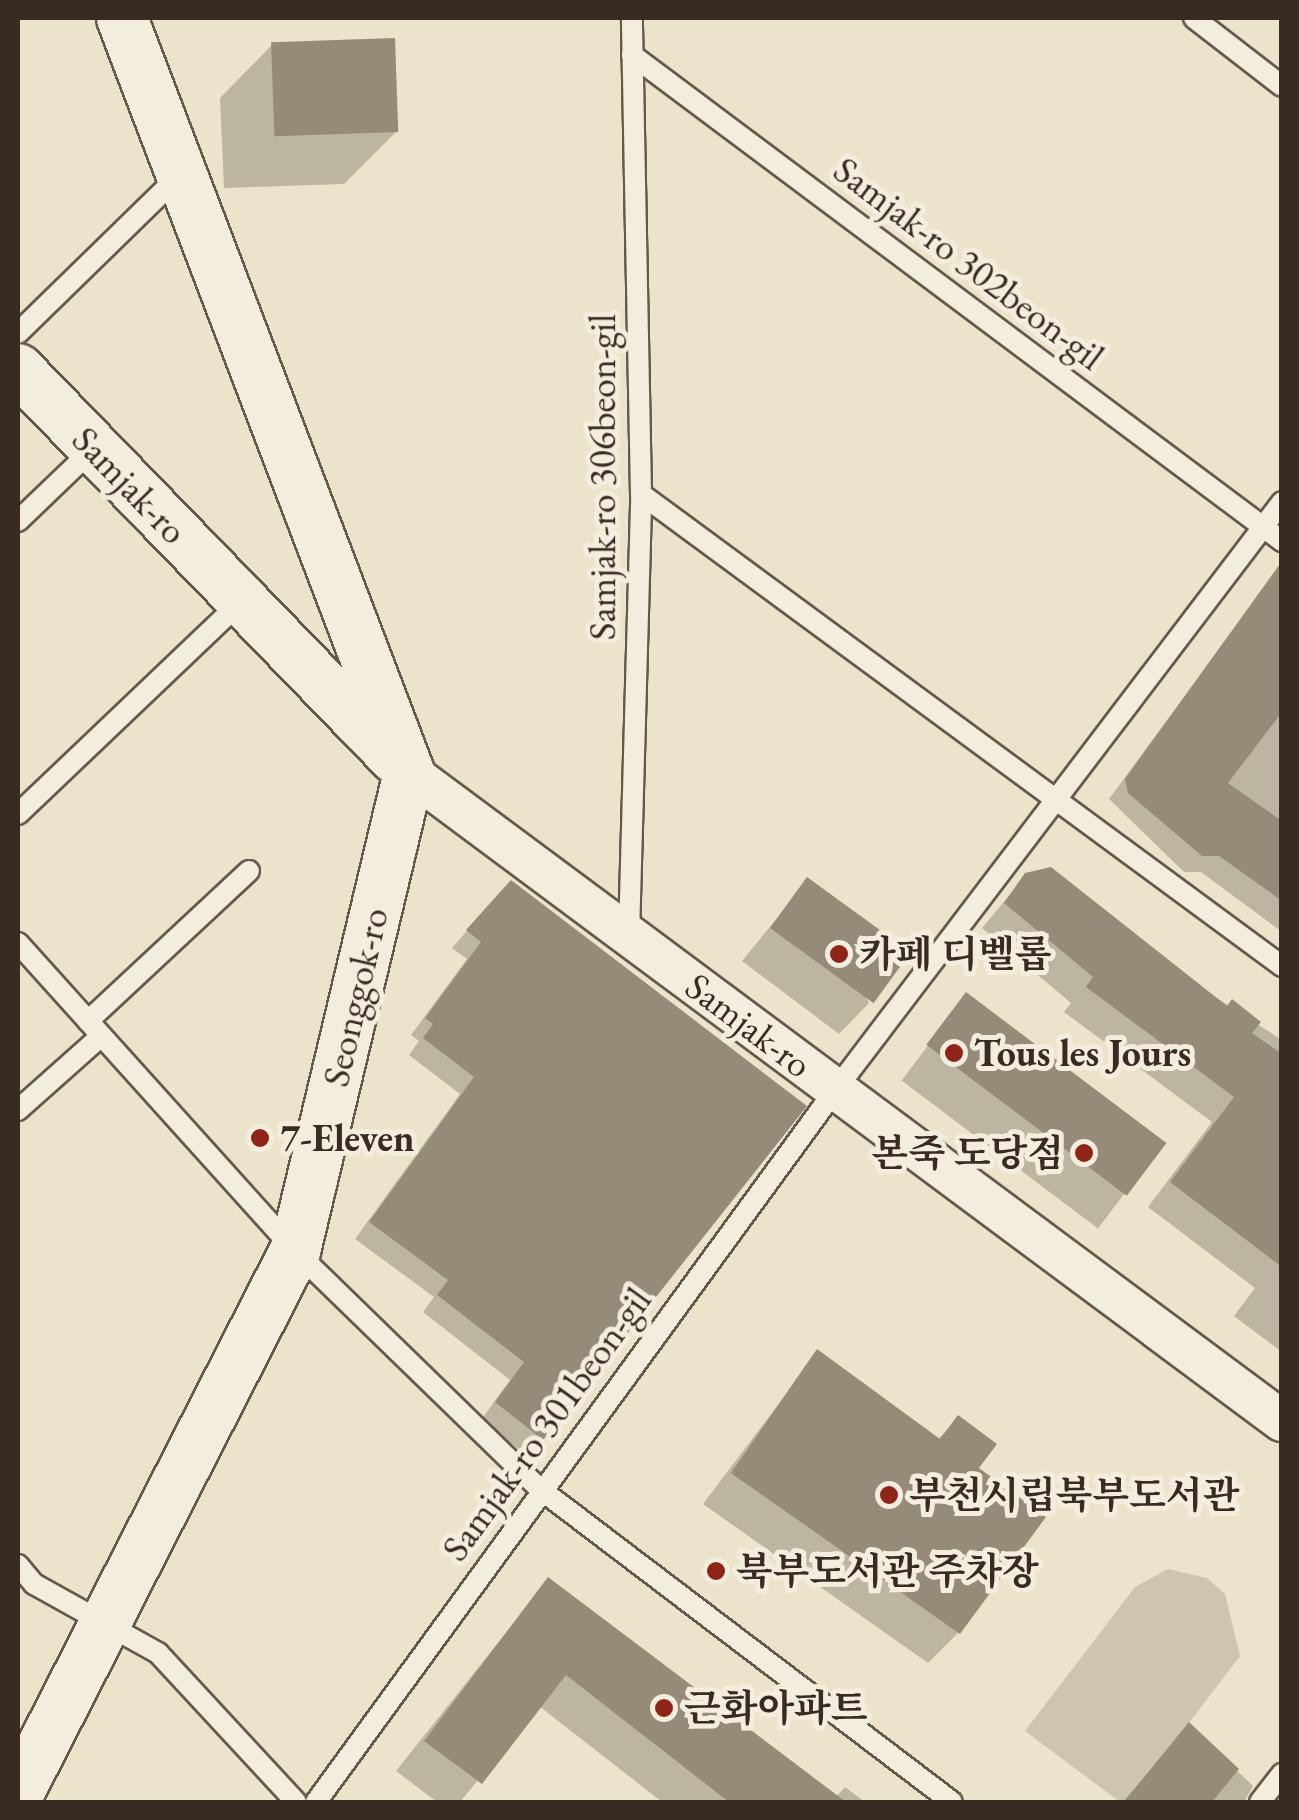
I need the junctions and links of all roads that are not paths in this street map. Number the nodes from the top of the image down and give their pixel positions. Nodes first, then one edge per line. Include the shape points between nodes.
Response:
1 (122, 18) edge
2 (632, 18) edge
3 (1194, 18) edge
4 (632, 55) junction
5 (1282, 86) edge
6 (182, 173) junction
7 (18, 333) edge
8 (18, 369) edge
9 (94, 448) junction
10 (641, 494) junction
11 (1282, 502) edge
12 (18, 521) edge
13 (1263, 526) junction
14 (1282, 540) edge
15 (243, 601) junction
16 (409, 772) junction
17 (1058, 797) junction
18 (18, 814) edge
19 (249, 870) dead end
20 (629, 936) junction
21 (18, 943) edge
22 (1282, 966) edge
23 (94, 1028) junction
24 (836, 1089) junction
25 (18, 1110) edge
26 (295, 1251) junction
27 (1282, 1420) edge
28 (540, 1489) junction
29 (18, 1565) edge
30 (102, 1617) junction
31 (1282, 1774) edge
32 (18, 1794) edge
33 (296, 1802) edge
34 (316, 1802) edge
35 (952, 1802) edge
36 (1260, 1802) edge

1 - 6 street
2 - 4 lane, Samjak-ro 306beon-gil
3 - 5 lane
4 - 10 lane, Samjak-ro 306beon-gil
4 - 13 lane, Samjak-ro 302beon-gil
6 - 7 lane
6 - 16 street
8 - 9 street, Samjak-ro
9 - 12 lane
9 - 15 street, Samjak-ro
10 - 17 lane
10 - 20 lane, Samjak-ro 306beon-gil
11 - 13 lane
13 - 14 lane, Samjak-ro 302beon-gil
13 - 17 lane
15 - 16 street, Samjak-ro
15 - 18 lane
16 - 20 street, Samjak-ro
16 - 26 street, Seonggok-ro
17 - 22 lane
17 - 24 lane
19 - 23 lane
20 - 24 street, Samjak-ro
21 - 23 lane
23 - 25 lane
23 - 26 lane
24 - 27 street, Samjak-ro
24 - 28 lane, Samjak-ro 301beon-gil
26 - 28 lane
26 - 30 street, Seonggok-ro
28 - 34 lane, Samjak-ro 301beon-gil
28 - 35 lane
29 - 30 lane via 34,1584
30 - 32 street, Seonggok-ro
30 - 33 lane via 158,1653
31 - 36 lane

